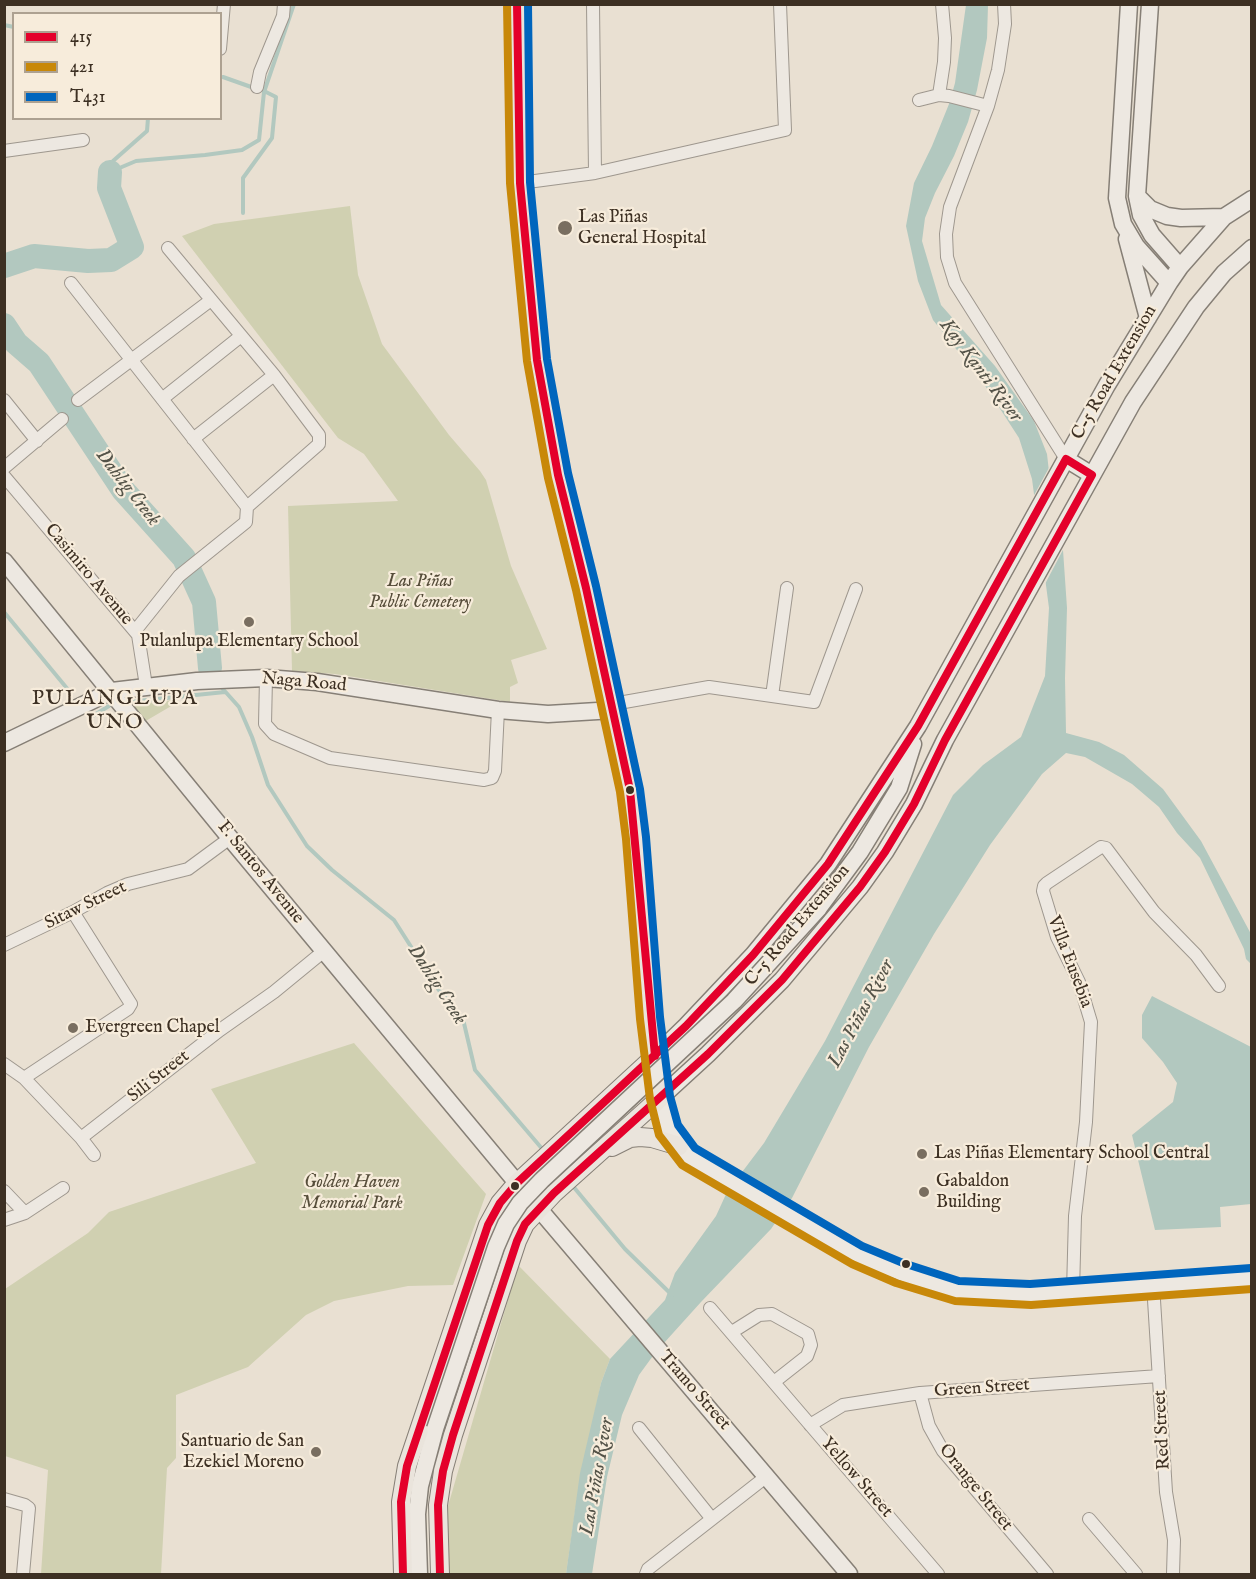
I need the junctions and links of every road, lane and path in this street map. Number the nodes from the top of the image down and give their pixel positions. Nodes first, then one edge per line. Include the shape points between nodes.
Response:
1 (224, 4) edge
2 (284, 4) edge
3 (517, 4) edge
4 (593, 4) edge
5 (780, 4) edge
6 (942, 4) edge
7 (1004, 4) edge
8 (1130, 4) edge
9 (1150, 4) edge
10 (222, 26) edge
11 (257, 87) dead end
12 (944, 95) junction
13 (919, 99) dead end
14 (984, 105) junction
15 (82, 140) dead end
16 (4, 151) edge
17 (595, 172) junction
18 (520, 183) junction
19 (1137, 196) junction
20 (1251, 199) edge
21 (1224, 217) junction
22 (1123, 224) junction
23 (168, 248) dead end
24 (1251, 248) edge
25 (1180, 267) junction
26 (71, 283) dead end
27 (1168, 283) junction
28 (211, 300) junction
29 (1148, 318) junction
30 (241, 336) junction
31 (131, 360) junction
32 (274, 375) junction
33 (162, 399) junction
34 (4, 400) edge
35 (78, 400) dead end
36 (62, 419) dead end
37 (193, 439) junction
38 (37, 441) junction
39 (1063, 464) junction
40 (4, 468) edge
41 (1092, 475) junction
42 (4, 476) edge
43 (247, 507) junction
44 (4, 561) edge
45 (787, 588) dead end
46 (856, 590) dead end
47 (135, 631) junction
48 (266, 678) junction
49 (146, 686) junction
50 (112, 691) junction
51 (772, 696) junction
52 (613, 707) junction
53 (498, 710) junction
54 (918, 726) junction
55 (945, 740) junction
56 (4, 743) edge
57 (899, 788) junction
58 (230, 838) junction
59 (73, 912) junction
60 (4, 945) edge
61 (324, 951) junction
62 (1219, 986) dead end
63 (655, 1056) junction
64 (4, 1064) edge
65 (24, 1078) junction
66 (660, 1098) junction
67 (81, 1138) junction
68 (679, 1146) junction
69 (94, 1155) dead end
70 (593, 1158) junction
71 (517, 1183) junction
72 (63, 1188) dead end
73 (4, 1191) edge
74 (538, 1209) junction
75 (25, 1213) junction
76 (4, 1220) edge
77 (1251, 1278) edge
78 (1153, 1284) junction
79 (1073, 1291) junction
80 (710, 1308) dead end
81 (732, 1332) junction
82 (1159, 1376) junction
83 (774, 1382) junction
84 (920, 1393) junction
85 (810, 1425) junction
86 (639, 1428) dead end
87 (767, 1476) junction
88 (4, 1499) edge
89 (712, 1519) junction
90 (1089, 1519) dead end
91 (23, 1575) edge
92 (403, 1575) edge
93 (419, 1575) edge
94 (440, 1575) edge
95 (646, 1575) edge
96 (849, 1575) edge
97 (938, 1575) edge
98 (1047, 1575) edge
99 (1136, 1575) edge
100 (1173, 1575) edge

1 - 10 street
2 - 11 street
3 - 18 main road
4 - 17 street
5 - 17 street via 785,130
6 - 12 street
7 - 14 street via 999,70
8 - 22 main road via 1117,176
9 - 19 main road
12 - 13 street
12 - 14 street
14 - 39 street via 950,207 947,257 956,283
15 - 16 street
17 - 18 street
18 - 52 main road via 535,343 548,428
19 - 21 main road via 1150,209 1167,216
19 - 25 main road via 1141,215 1152,234
20 - 21 main road, C-5 Road Extension
21 - 25 main road, C-5 Road Extension
22 - 27 main road via 1136,246
22 - 29 main road
23 - 28 street
24 - 41 main road, C-5 Road Extension via 1196,307 1133,402
25 - 27 main road, C-5 Road Extension
26 - 31 street
27 - 29 main road, C-5 Road Extension
28 - 30 street
28 - 31 street
29 - 39 main road, C-5 Road Extension
30 - 32 street
30 - 33 street
31 - 33 street
31 - 35 street
32 - 37 street
32 - 43 street via 319,435 319,444
33 - 37 street
34 - 38 street
36 - 38 street
37 - 43 street
38 - 40 street
39 - 41 main road
39 - 54 main road, C-5 Road Extension
41 - 55 main road, C-5 Road Extension
42 - 47 street, Casimiro Avenue
43 - 47 street via 246,522 179,576
44 - 50 main road, F. Santos Avenue
45 - 51 street
46 - 51 street via 814,702
47 - 49 street, Casimiro Avenue
48 - 49 main road, Naga Road
48 - 53 main road, Naga Road via 317,682
48 - 53 street via 265,724 274,734 330,758 405,770 492,778
49 - 50 main road, Naga Road
50 - 56 main road, Naga Road
50 - 58 main road, F. Santos Avenue
51 - 52 street via 709,687
52 - 53 main road, Naga Road via 548,714
52 - 63 main road via 636,838
54 - 57 main road, C-5 Road Extension
54 - 63 main road, C-5 Road Extension via 850,832 804,894 746,963
55 - 57 main road, C-5 Road Extension
55 - 66 main road, C-5 Road Extension via 914,804 853,895 782,980
57 - 93 main road, C-5 Road Extension, bridge via 860,852 777,956 542,1180 506,1224 422,1477 416,1543
58 - 59 street, Sitaw Street via 188,869 128,884
58 - 61 main road, F. Santos Avenue
59 - 60 street, Sitaw Street
59 - 65 street via 131,1004
61 - 67 street, Sili Street
61 - 71 main road, F. Santos Avenue
62 - 79 street, Villa Eusebia via 1196,955 1154,912 1106,848 1101,847 1044,886 1057,937 1079,982 1091,1022 1086,1122 1075,1216
63 - 66 main road
63 - 71 main road, C-5 Road Extension
64 - 65 street
65 - 67 street
66 - 68 main road via 668,1129
66 - 70 main road, C-5 Road Extension
67 - 69 street
68 - 70 main road via 652,1138 630,1138
68 - 79 main road via 688,1156 785,1214 873,1263 899,1273 957,1291 1030,1295
70 - 74 main road, C-5 Road Extension
71 - 74 main road, F. Santos Avenue
71 - 92 main road, C-5 Road Extension via 488,1225 407,1466 401,1503
72 - 75 street
73 - 75 street
74 - 87 main road, Tramo Street
74 - 94 main road, C-5 Road Extension via 517,1240 446,1462 438,1505
75 - 76 street
77 - 78 main road
78 - 79 main road
78 - 82 street, Red Street
80 - 81 street, Yellow Street
81 - 83 street, Yellow Street
81 - 83 street via 759,1315 772,1314 808,1334 811,1346 807,1356
82 - 84 street, Green Street
82 - 100 street, Red Street via 1166,1492 1174,1540
83 - 85 street, Yellow Street
84 - 85 street, Green Street via 843,1405
84 - 98 street, Orange Street via 928,1426 943,1451
85 - 97 street, Yellow Street
86 - 89 street
87 - 89 street
87 - 96 main road, Tramo Street
88 - 91 street via 26,1504 28,1509
89 - 95 street via 648,1569
90 - 99 street

